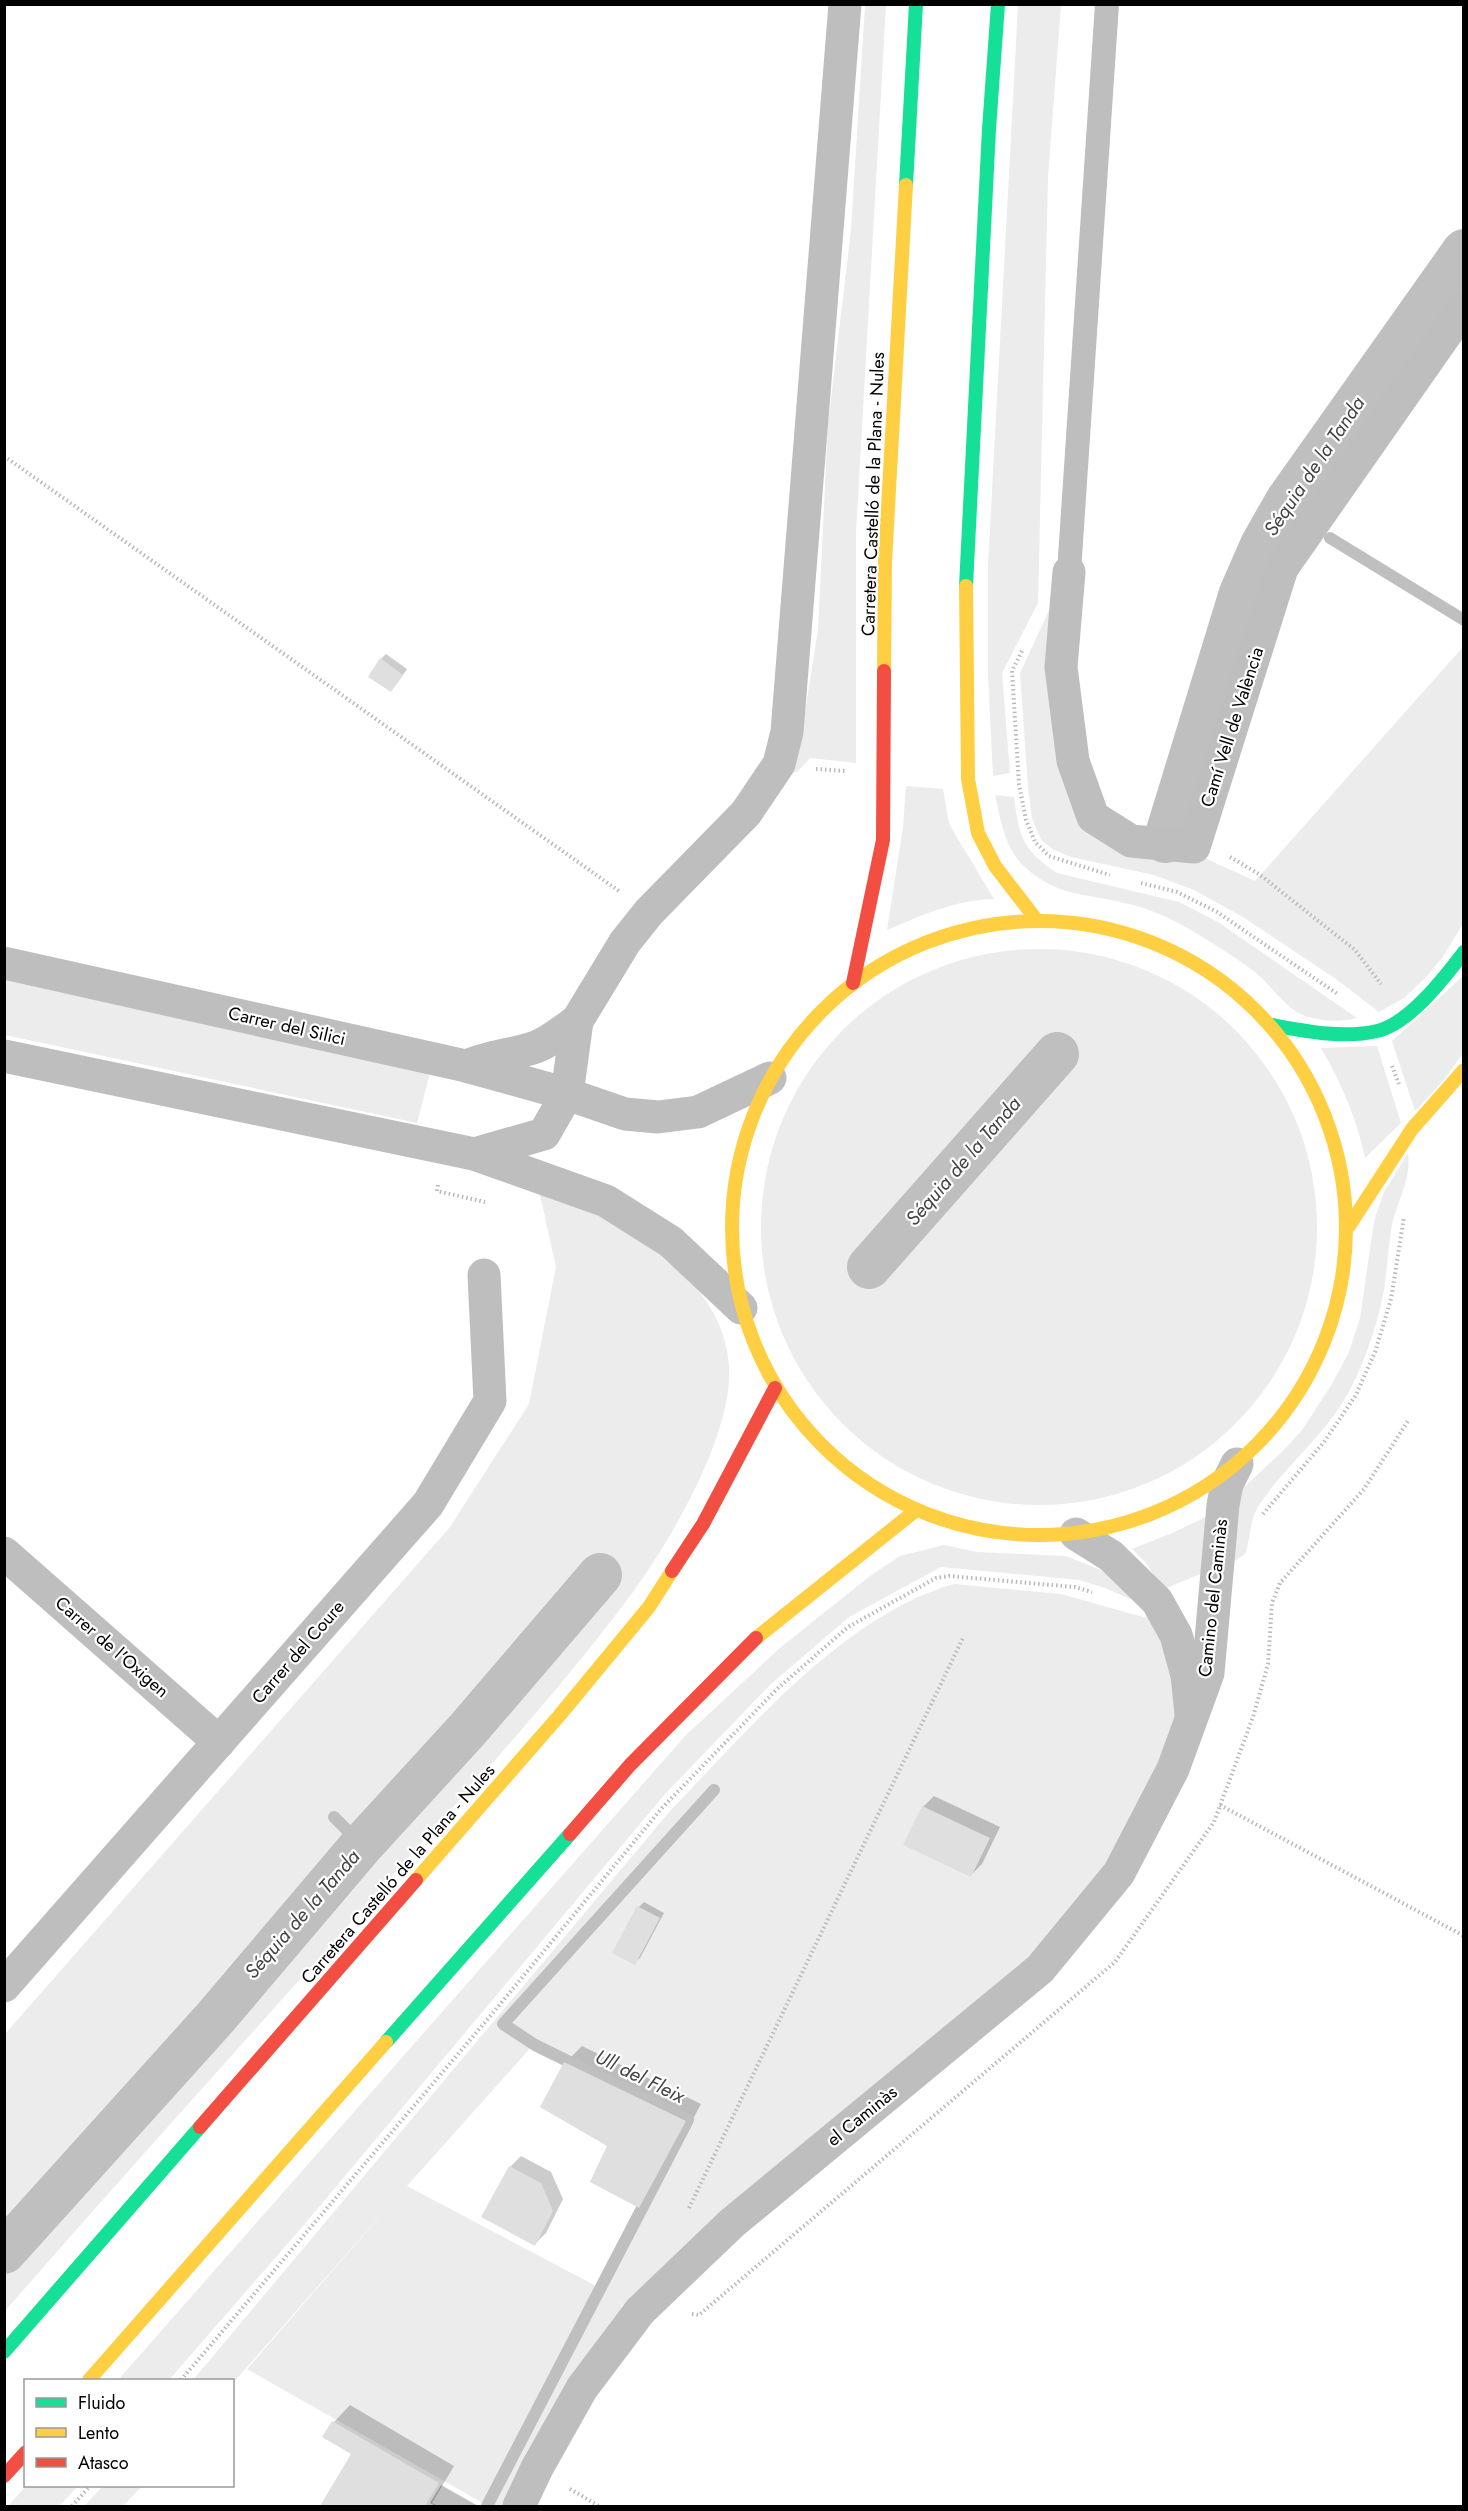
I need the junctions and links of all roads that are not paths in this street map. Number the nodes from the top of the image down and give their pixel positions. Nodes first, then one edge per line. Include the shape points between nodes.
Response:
1 (845, 4) edge
2 (916, 4) edge
3 (998, 4) edge
4 (1107, 4) edge
5 (1464, 308) edge
6 (1069, 572) joint
7 (1035, 918) junction
8 (1464, 952) edge
9 (4, 963) edge
10 (853, 983) junction
11 (578, 1021) junction
12 (1272, 1025) junction
13 (4, 1056) edge
14 (466, 1066) junction
15 (1464, 1070) edge
16 (770, 1078) junction
17 (567, 1094) junction
18 (474, 1154) junction
19 (1349, 1226) junction
20 (484, 1275) dead end
21 (741, 1308) junction
22 (775, 1389) junction
23 (1237, 1464) junction
24 (915, 1511) junction
25 (1076, 1534) junction
26 (4, 1553) edge
27 (1191, 1719) junction
28 (219, 1742) junction
29 (4, 1986) edge
30 (4, 2352) edge
31 (89, 2379) edge
32 (24, 2454) edge
33 (4, 2476) edge
34 (519, 2506) edge

1 - 11 street via 787,732 779,764 746,813 649,912 625,942
2 - 10 main road, Carretera Castelló de la Plana - Nules via 885,562 883,840
3 - 7 main road via 965,611 968,779 978,833 995,866
4 - 6 lane
5 - 6 street, Camí Vell de València via 1282,568 1194,847 1131,841 1093,817 1073,761 1061,667
7 - 10 main road via 988,923 934,939
7 - 12 main road via 1080,920 1151,940 1201,966
8 - 12 main road via 1435,990 1403,1017 1378,1030 1321,1034
9 - 14 street, Carrer del Silici
10 - 16 main road via 817,1013
11 - 14 street via 539,1046
11 - 17 street
12 - 19 main road via 1307,1078 1327,1121
13 - 18 street
14 - 17 street, Carrer del Silici
15 - 19 main road via 1412,1129
16 - 17 street, Carrer del Silici via 698,1112 658,1117 625,1114
16 - 21 main road via 744,1132 733,1190 731,1232
17 - 18 street via 544,1134
18 - 21 street via 606,1201 671,1242
19 - 23 main road via 1332,1324 1320,1357 1296,1399
20 - 28 street, Carrer del Coure via 490,1401 428,1504
21 - 22 main road
22 - 24 main road via 834,1459 871,1487
22 - 30 main road, Carretera Castelló de la Plana - Nules via 703,1524 649,1607 559,1716
23 - 25 main road via 1196,1493 1164,1509 1121,1525
23 - 27 street, Camino del Caminàs via 1227,1484 1223,1505 1208,1673
24 - 25 main road via 995,1533
24 - 31 main road via 762,1632 630,1765
25 - 27 street, Camino del Caminàs via 1111,1556 1157,1602 1176,1635 1187,1675
26 - 28 street, Carrer de l'Oxigen
27 - 34 street, el Caminàs via 1173,1769 1119,1873 1040,1969 732,2223 640,2311 582,2388
28 - 29 street, Carrer del Coure
32 - 33 main road

